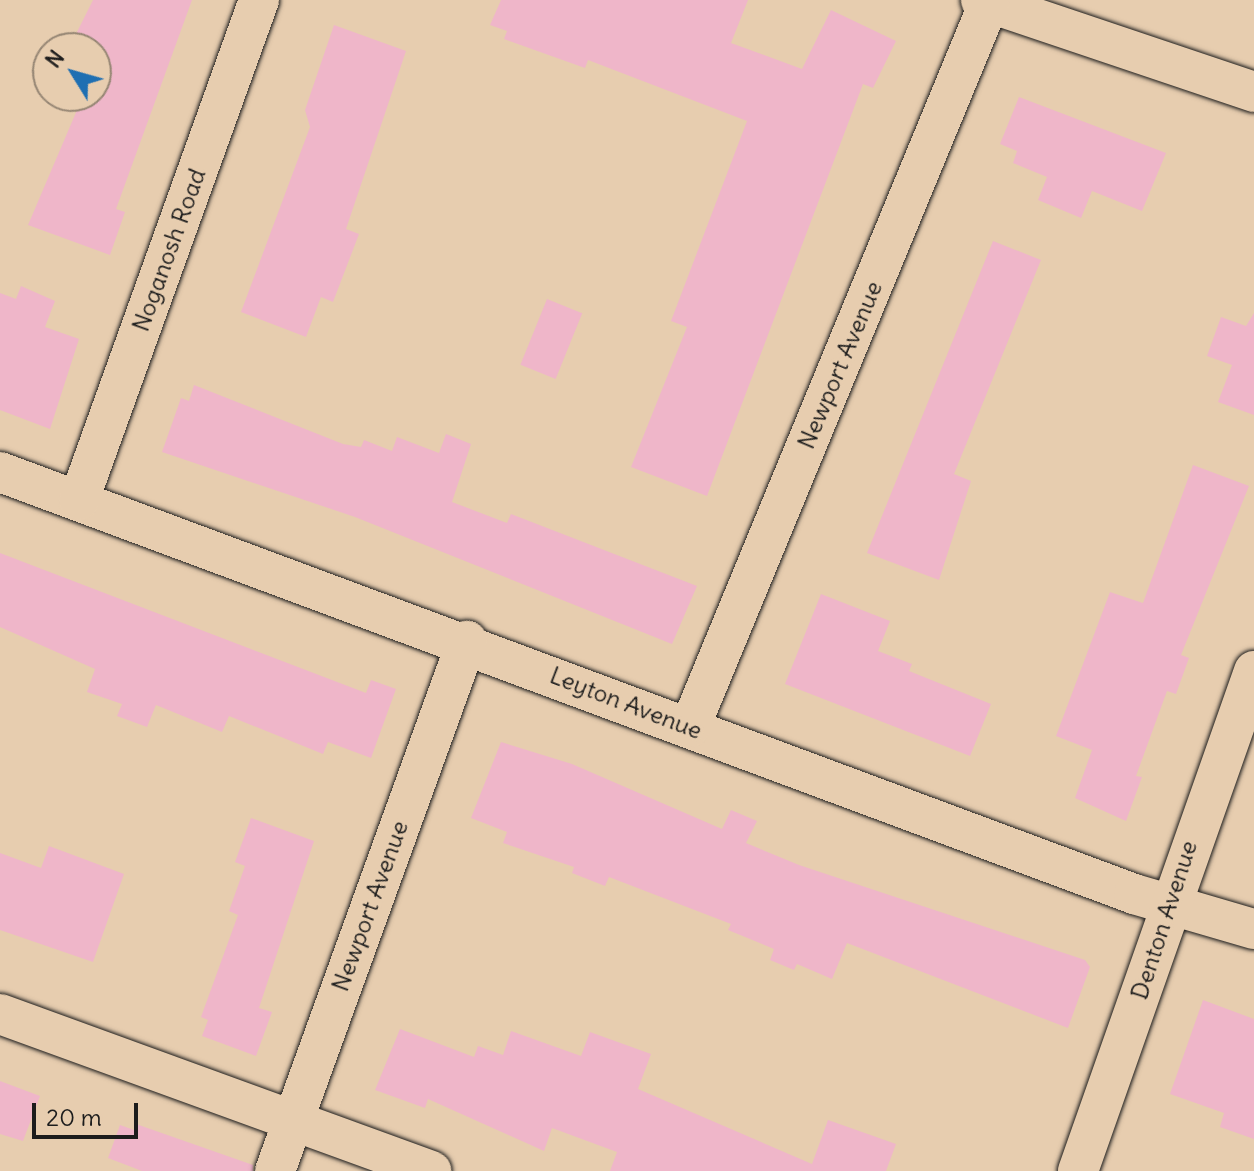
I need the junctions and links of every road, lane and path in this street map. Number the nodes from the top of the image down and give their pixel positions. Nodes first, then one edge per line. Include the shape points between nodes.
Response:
1 (259, 0) edge
2 (985, 2) edge
3 (1254, 92) edge
4 (0, 472) edge
5 (79, 500) junction
6 (467, 641) junction
7 (1254, 671) edge
8 (690, 727) junction
9 (1167, 903) junction
10 (1254, 929) edge
11 (0, 1014) edge
12 (291, 1122) junction
13 (275, 1171) edge
14 (431, 1171) edge
15 (1078, 1171) edge

1 - 5 street, Noganosh Road
2 - 3 street
2 - 8 street, Newport Avenue
4 - 5 street, Leyton Avenue
5 - 6 street, Leyton Avenue
6 - 8 street, Leyton Avenue
6 - 12 street, Newport Avenue
7 - 9 street, Denton Avenue
8 - 9 street, Leyton Avenue
9 - 10 street, Leyton Avenue
9 - 15 street, Denton Avenue
11 - 12 street
12 - 13 street, Newport Avenue
12 - 14 street

